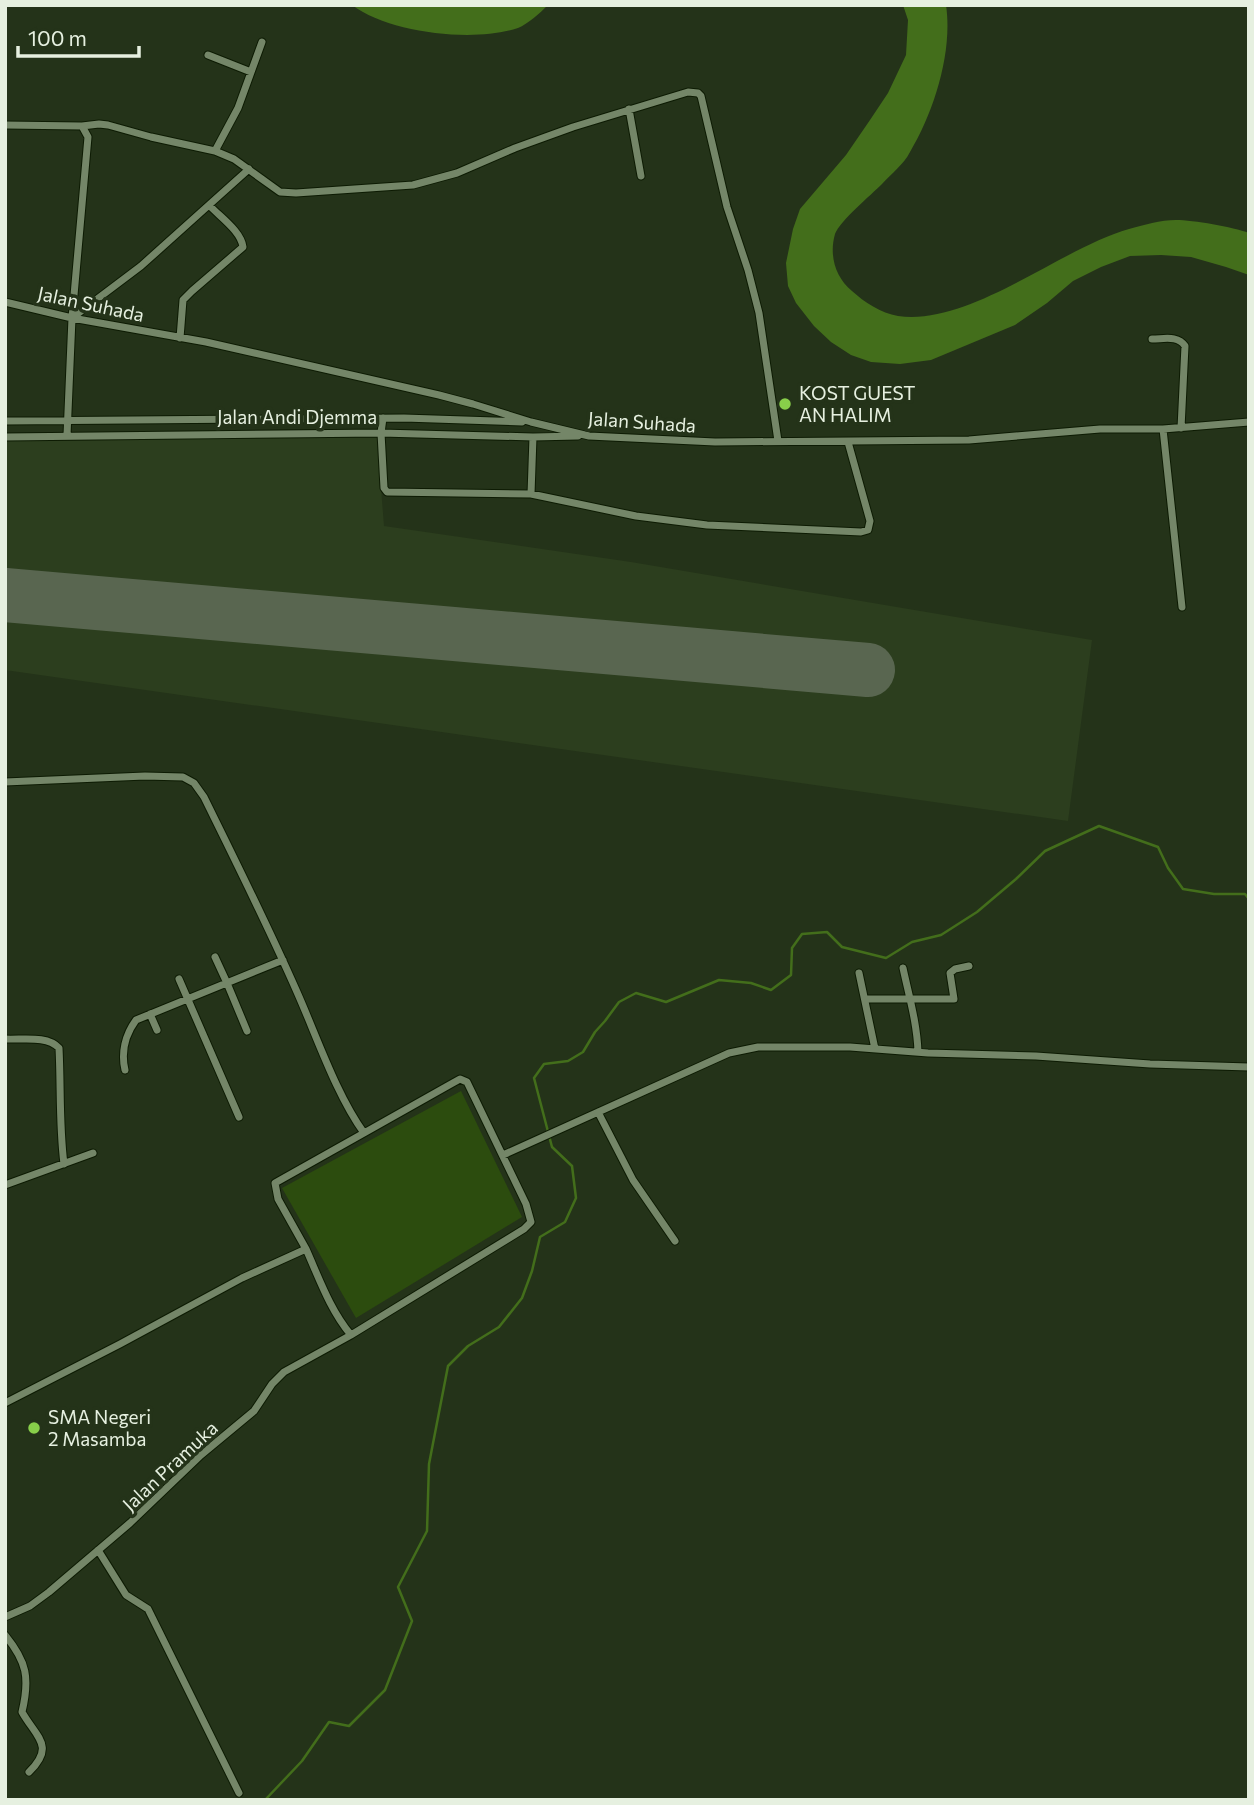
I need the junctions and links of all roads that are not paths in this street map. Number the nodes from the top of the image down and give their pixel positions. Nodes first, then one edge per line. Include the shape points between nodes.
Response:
1 (262, 42) dead end
2 (208, 55) dead end
3 (251, 72) junction
4 (629, 109) junction
5 (5, 125) edge
6 (82, 126) junction
7 (215, 151) junction
8 (249, 169) junction
9 (640, 176) dead end
10 (209, 205) junction
11 (5, 302) edge
12 (72, 318) junction
13 (180, 338) junction
14 (1152, 340) dead end
15 (383, 418) junction
16 (267, 419) junction
17 (5, 421) edge
18 (67, 421) junction
19 (531, 422) junction
20 (1249, 422) edge
21 (1181, 428) junction
22 (1163, 429) junction
23 (267, 433) junction
24 (381, 433) junction
25 (67, 435) junction
26 (589, 436) junction
27 (5, 437) edge
28 (533, 437) junction
29 (778, 441) junction
30 (848, 442) junction
31 (531, 494) junction
32 (1182, 607) dead end
33 (5, 782) edge
34 (215, 957) dead end
35 (282, 960) junction
36 (969, 965) dead end
37 (903, 968) dead end
38 (859, 973) dead end
39 (179, 979) dead end
40 (227, 982) junction
41 (189, 998) junction
42 (865, 999) junction
43 (911, 999) junction
44 (150, 1014) junction
45 (157, 1030) dead end
46 (247, 1031) dead end
47 (5, 1040) edge
48 (875, 1049) junction
49 (918, 1052) junction
50 (1249, 1067) edge
51 (125, 1070) dead end
52 (598, 1112) junction
53 (239, 1117) dead end
54 (364, 1133) junction
55 (93, 1153) dead end
56 (503, 1155) junction
57 (64, 1164) junction
58 (5, 1185) edge
59 (675, 1241) dead end
60 (306, 1249) junction
61 (351, 1335) junction
62 (5, 1403) edge
63 (98, 1550) junction
64 (5, 1617) edge
65 (5, 1635) edge
66 (29, 1772) dead end
67 (239, 1793) dead end

1 - 3 street
2 - 3 street
3 - 7 street via 239,108
4 - 8 street via 413,185 280,192
4 - 9 street
4 - 29 street via 688,92 701,96 759,313
5 - 6 street
6 - 7 street via 108,125
6 - 12 street via 89,142
7 - 8 street
8 - 10 street
10 - 12 street via 141,266
10 - 13 street via 238,235 243,247 183,300
11 - 12 street, Jalan Suhada
12 - 13 street, Jalan Suhada
12 - 18 street
13 - 19 street, Jalan Suhada via 426,392
14 - 21 street via 1176,338 1185,346
15 - 16 street, Jalan Andi Djemma
15 - 19 street, Jalan Andi Djemma
15 - 24 street
16 - 18 street, Jalan Andi Djemma
16 - 23 street
17 - 18 street, Jalan Andi Djemma
18 - 25 street
19 - 26 street, Jalan Suhada
20 - 21 street, Jalan Suhada
21 - 22 street, Jalan Suhada
22 - 30 street, Jalan Suhada
22 - 32 street
23 - 24 street, Jalan Andi Djemma
23 - 25 street, Jalan Andi Djemma
24 - 28 street, Jalan Andi Djemma
24 - 31 street via 387,492
25 - 27 street, Jalan Andi Djemma
26 - 28 street, Jalan Andi Djemma
26 - 29 street, Jalan Suhada
28 - 31 street
29 - 30 street, Jalan Suhada
30 - 31 street via 870,521 868,530 861,532 707,525
33 - 35 street via 145,776 183,777 194,783
34 - 40 street
35 - 40 street
35 - 54 street
36 - 43 street via 950,973 954,999
37 - 43 street
38 - 42 street
39 - 41 street
40 - 41 street
40 - 46 street
41 - 44 street
41 - 53 street
42 - 43 street
42 - 48 street
43 - 49 street
44 - 45 street
44 - 51 street via 132,1024 122,1057
47 - 57 street via 46,1040 59,1048
48 - 49 street
48 - 52 street via 758,1047 729,1053
49 - 50 street
52 - 56 street
52 - 59 street via 633,1180
54 - 56 street via 460,1079 467,1082
54 - 60 street via 275,1183 278,1199
55 - 57 street
56 - 61 street, Jalan Pramuka via 531,1222
57 - 58 street
60 - 61 street
60 - 62 street
61 - 63 street, Jalan Pramuka via 278,1377 254,1411
63 - 64 street, Jalan Pramuka via 30,1606
63 - 67 street via 126,1595 148,1609
65 - 66 street via 24,1663 22,1712 43,1746 39,1763

